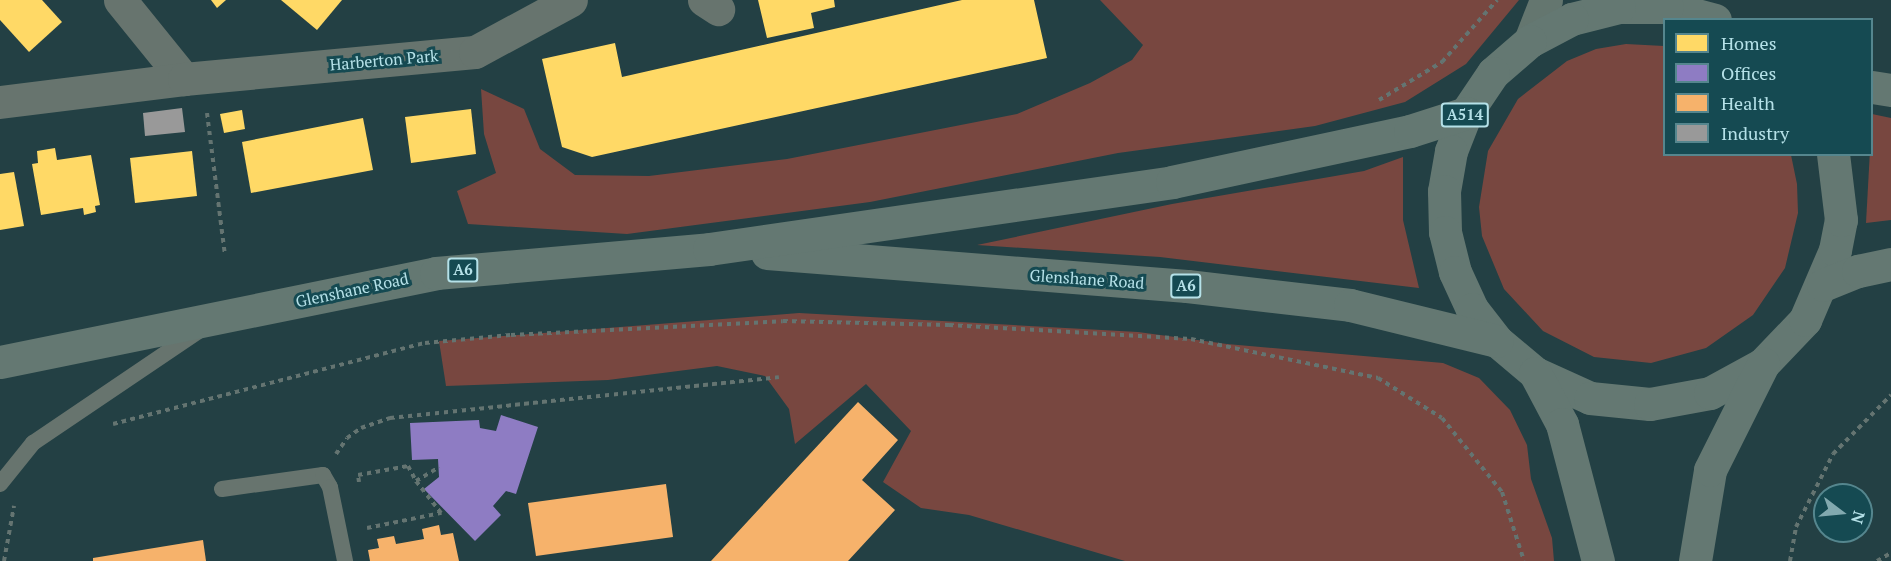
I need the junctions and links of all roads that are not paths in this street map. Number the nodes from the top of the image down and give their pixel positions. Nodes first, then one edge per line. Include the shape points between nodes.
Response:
1 (120, 0) edge
2 (571, 0) edge
3 (1546, 0) edge
4 (1708, 0) edge
5 (1711, 18) edge
6 (1715, 18) edge
7 (1530, 41) junction
8 (193, 78) junction
9 (1873, 87) edge
10 (1891, 90) edge
11 (0, 102) edge
12 (1466, 113) junction
13 (1833, 156) edge
14 (709, 249) junction
15 (1891, 264) edge
16 (1822, 285) junction
17 (221, 317) junction
18 (1497, 341) junction
19 (0, 363) edge
20 (1763, 364) junction
21 (1535, 373) junction
22 (0, 484) edge
23 (222, 489) dead end
24 (345, 559) edge
25 (1598, 561) edge
26 (1695, 561) edge

1 - 8 street
2 - 8 street, Harberton Park via 475,52
3 - 7 street
4 - 6 street
5 - 7 highway, A514 via 1667,7 1619,7 1572,19
7 - 12 highway, A514 via 1493,73
8 - 11 street, Harberton Park
9 - 10 highway
12 - 14 highway, Glenshane Road / A6 via 1410,131 1172,182
12 - 18 highway, A514 via 1451,151 1444,191 1445,232 1455,272 1468,300
13 - 16 highway, A514 via 1840,220
14 - 17 highway, Glenshane Road / A6 via 436,273
14 - 18 highway, Glenshane Road / A6 via 1175,285 1350,305
15 - 16 highway
16 - 20 highway, A514 via 1805,320
17 - 19 highway, Glenshane Road / A6
17 - 22 lane via 33,443
18 - 21 highway, A514
20 - 21 highway, A514 via 1710,393 1650,404 1590,398
20 - 26 highway, A514 via 1710,470
21 - 25 highway, A514 via 1562,424
23 - 24 lane via 322,475 330,487

